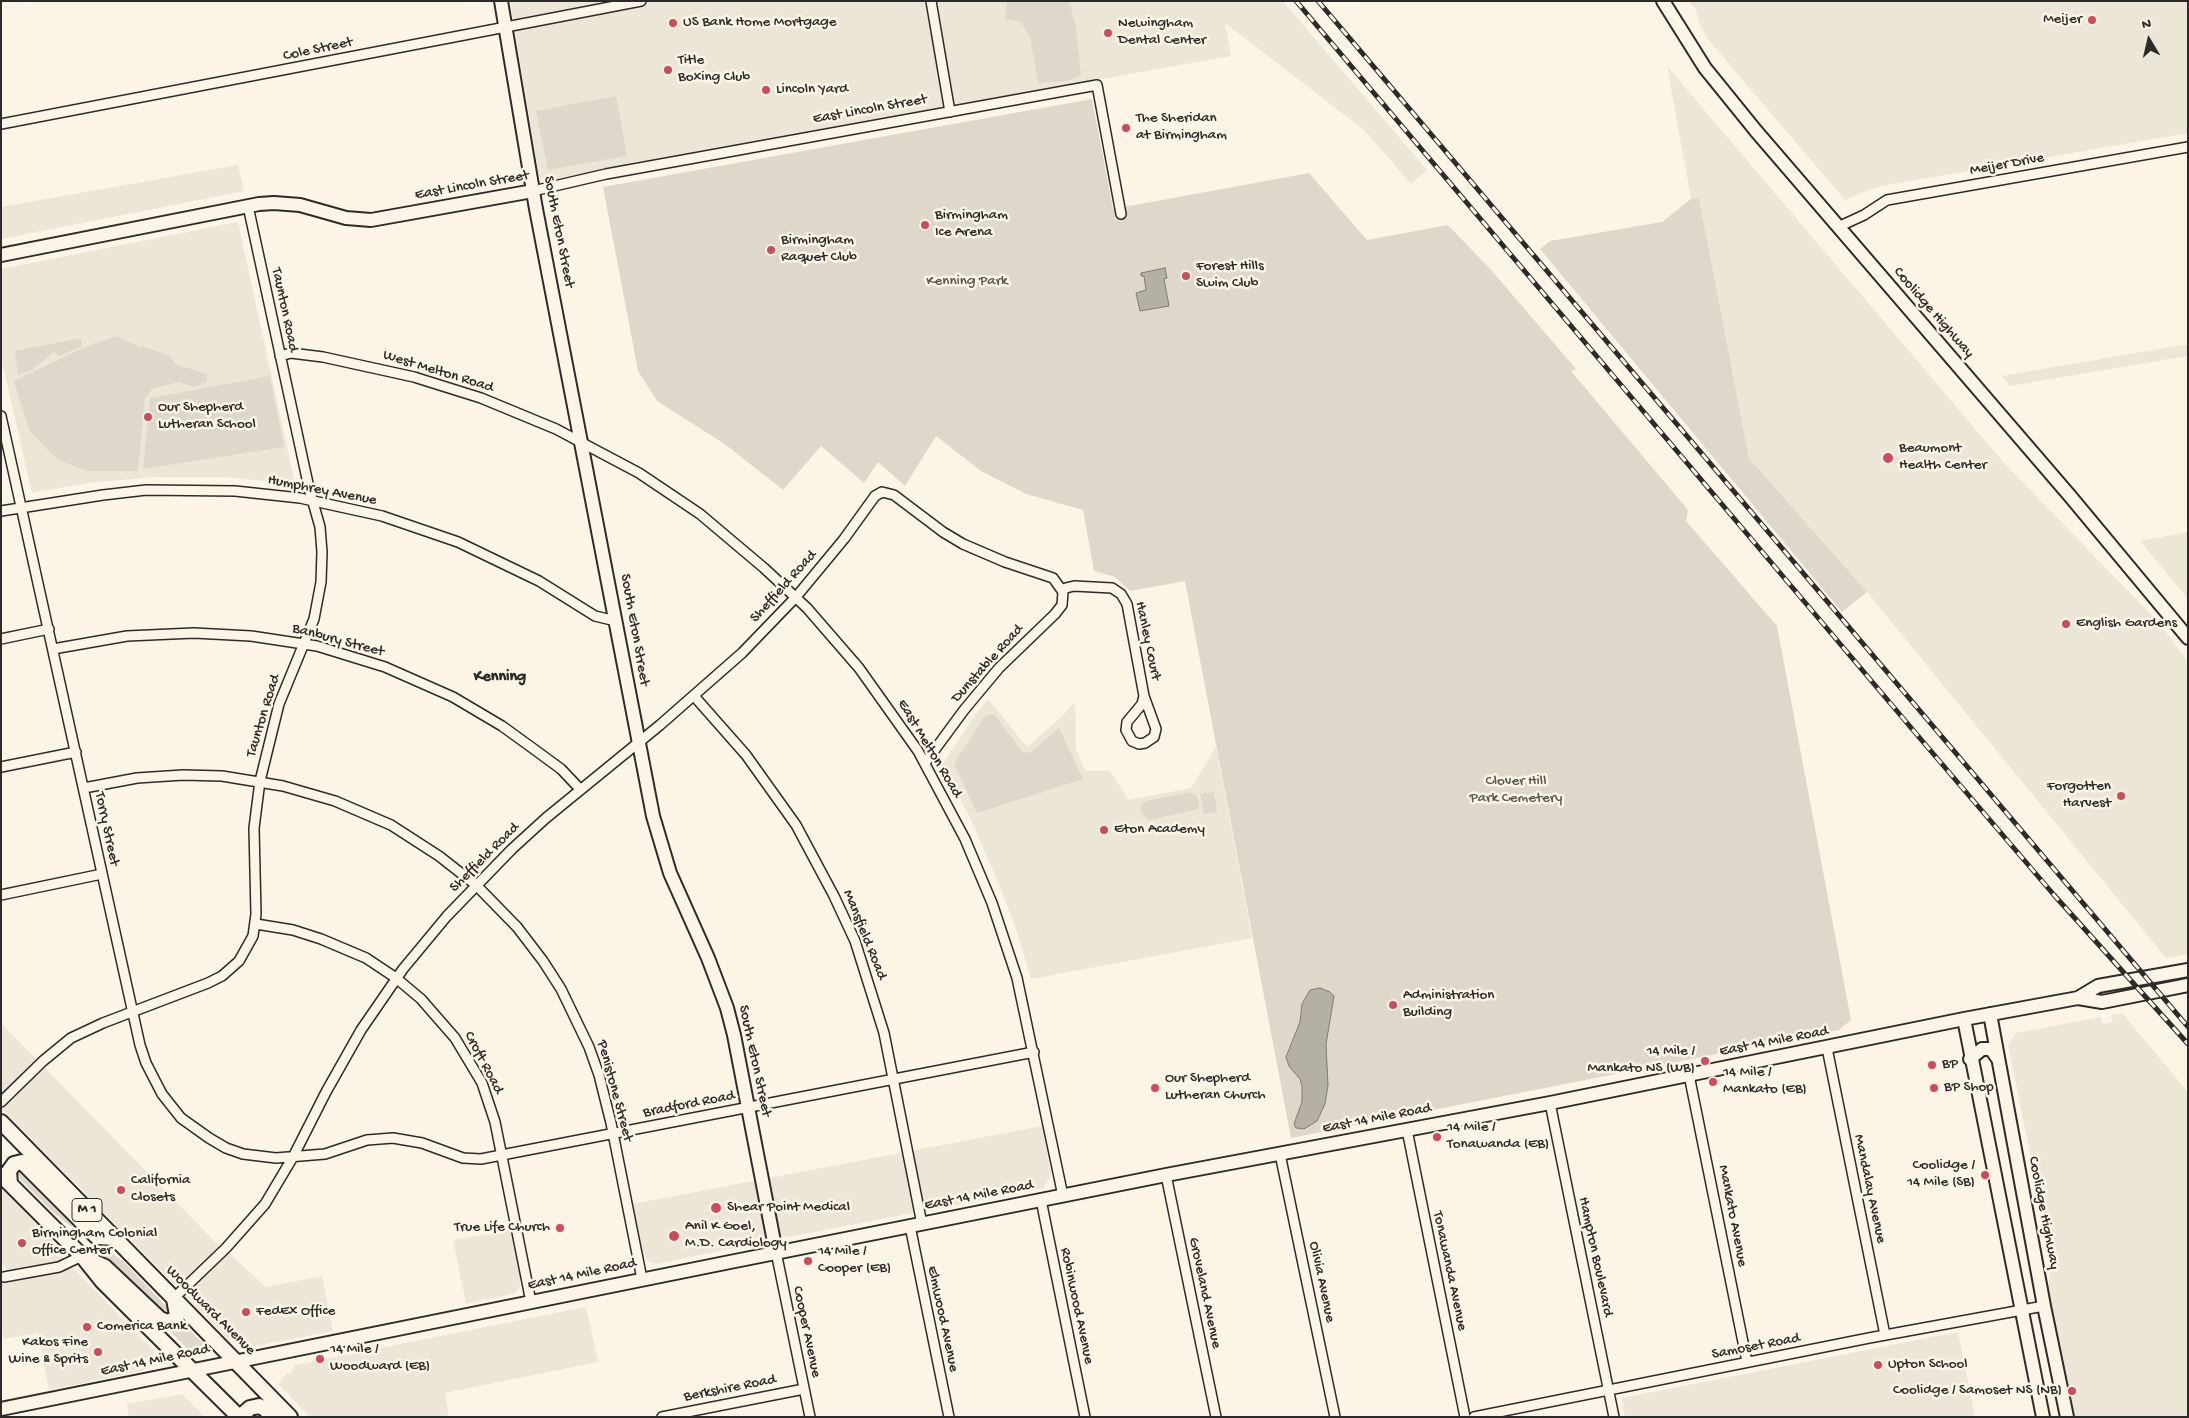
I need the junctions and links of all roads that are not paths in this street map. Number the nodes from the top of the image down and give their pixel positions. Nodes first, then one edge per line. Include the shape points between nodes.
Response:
1 (501, 1) edge
2 (641, 1) edge
3 (931, 1) edge
4 (1663, 1) edge
5 (506, 28) junction
6 (950, 112) junction
7 (1, 124) edge
8 (2188, 147) edge
9 (533, 191) junction
10 (248, 206) junction
11 (1122, 214) dead end
12 (1838, 227) junction
13 (1, 255) edge
14 (280, 356) junction
15 (1, 416) edge
16 (582, 442) junction
17 (313, 500) junction
18 (22, 508) junction
19 (1, 511) edge
20 (1060, 586) junction
21 (796, 597) junction
22 (616, 621) junction
23 (49, 630) junction
24 (2188, 638) edge
25 (1, 639) edge
26 (305, 644) junction
27 (53, 649) junction
28 (694, 696) junction
29 (1144, 696) junction
30 (638, 742) junction
31 (76, 752) junction
32 (925, 763) junction
33 (1, 766) edge
34 (260, 781) junction
35 (84, 788) junction
36 (580, 789) junction
37 (102, 874) junction
38 (476, 885) junction
39 (1, 895) edge
40 (256, 924) junction
41 (2188, 970) edge
42 (396, 978) junction
43 (2188, 985) edge
44 (2078, 998) junction
45 (133, 1011) junction
46 (1990, 1014) junction
47 (1964, 1019) junction
48 (1826, 1048) junction
49 (1034, 1052) junction
50 (1970, 1059) junction
51 (1998, 1059) junction
52 (1689, 1075) junction
53 (894, 1079) junction
54 (1, 1102) edge
55 (1550, 1103) junction
56 (748, 1108) junction
57 (1, 1122) edge
58 (1407, 1130) junction
59 (613, 1134) junction
60 (1280, 1154) junction
61 (503, 1156) junction
62 (293, 1158) junction
63 (1166, 1175) junction
64 (6, 1179) edge
65 (1063, 1196) junction
66 (1041, 1200) junction
67 (916, 1225) junction
68 (115, 1238) junction
69 (776, 1252) junction
70 (82, 1256) junction
71 (2034, 1256) junction
72 (2012, 1261) junction
73 (4, 1277) dead end
74 (642, 1279) junction
75 (174, 1298) junction
76 (531, 1302) junction
77 (2044, 1306) junction
78 (2022, 1310) junction
79 (1885, 1335) junction
80 (236, 1361) junction
81 (1747, 1362) junction
82 (193, 1370) junction
83 (804, 1388) junction
84 (1608, 1390) junction
85 (1, 1409) edge
86 (240, 1417) edge
87 (273, 1417) edge
88 (290, 1417) edge
89 (662, 1417) edge
90 (810, 1417) edge
91 (948, 1417) edge
92 (1086, 1417) edge
93 (1216, 1417) edge
94 (1336, 1417) edge
95 (1465, 1417) edge
96 (1474, 1417) edge
97 (1614, 1417) edge
98 (2043, 1417) edge
99 (2067, 1417) edge

1 - 5 main road, South Eton Street
2 - 5 street, Cole Street
3 - 6 street
4 - 12 main road, Coolidge Highway via 1705,68
5 - 7 street, Cole Street
5 - 9 main road, South Eton Street
6 - 9 street, East Lincoln Street via 606,174
6 - 11 street, East Lincoln Street via 1096,86
8 - 12 street, Meijer Drive via 1887,200
9 - 10 main road, East Lincoln Street via 371,220 346,218 288,203
9 - 16 main road, South Eton Street
10 - 13 main road, East Lincoln Street
10 - 14 street, Taunton Road
12 - 24 main road, Coolidge Highway
14 - 16 street, West Melton Road via 291,353 323,357 423,380 523,414
14 - 17 street, Taunton Road
15 - 18 street, Torry Street
16 - 21 street, East Melton Road via 639,473 700,514
16 - 22 main road, South Eton Street
17 - 18 street, Humphrey Avenue via 235,491 169,490 104,495
17 - 22 street, Humphrey Avenue via 403,522 458,542 539,581 596,616
17 - 26 street, Taunton Road via 320,527 321,582
18 - 19 street, Humphrey Avenue
18 - 23 street, Torry Street
20 - 21 street, Sheffield Road via 1053,578 963,544 894,495 882,492 875,496
20 - 29 street, Hanley Court via 1105,586 1121,594 1128,610
20 - 32 street, Dunstable Road via 1062,605 999,668
21 - 28 street, Sheffield Road via 742,653
21 - 32 street, East Melton Road via 859,668
22 - 30 main road, South Eton Street
23 - 25 street
23 - 27 street, Torry Street
26 - 27 street, Banbury Street via 222,633 165,633 110,638
26 - 34 street, Taunton Road via 275,718
26 - 36 street, Banbury Street via 385,667 453,697 532,747 561,769
27 - 31 street, Torry Street
28 - 30 street, Sheffield Road
28 - 53 street, Mansfield Road via 746,755 796,825 816,861 855,941 884,1033
29 - 29 street, Hanley Court via 1126,726 1128,737 1140,744 1154,737 1156,729
30 - 36 street, Sheffield Road
30 - 56 main road, South Eton Street via 663,854 727,1008
31 - 33 street
31 - 35 street, Torry Street
32 - 49 street, East Melton Road via 965,839 992,904 1017,978
34 - 35 street, Penistone Street via 222,776 163,776
34 - 38 street, Penistone Street via 304,791 370,815 422,844
34 - 40 street, Taunton Road via 254,849
35 - 37 street, Torry Street
36 - 38 street, Sheffield Road via 512,848
37 - 39 street
37 - 45 street, Torry Street
38 - 42 street, Sheffield Road
38 - 59 street, Penistone Street via 526,939 561,989 589,1047
40 - 42 street, Croft Road via 294,930 335,944 366,958
40 - 45 street, Taunton Road via 244,954 232,969 208,984
41 - 44 main road via 2098,986
42 - 61 street, Croft Road via 445,1024 469,1060 482,1083
42 - 62 street, Sheffield Road via 344,1058
43 - 44 main road via 2102,1002
44 - 46 main road, East 14 Mile Road
45 - 54 street, Taunton Road via 71,1038
45 - 62 street, Torry Street via 146,1063 162,1094 181,1118 209,1138 243,1154
46 - 47 main road, East 14 Mile Road
46 - 51 main road, Coolidge Highway
47 - 48 main road, East 14 Mile Road
47 - 50 main road
48 - 52 main road, East 14 Mile Road
48 - 79 street, Mandalay Avenue
49 - 53 street, Bradford Road
49 - 65 street, East Melton Road
50 - 51 main road via 1982,1049 1991,1049
50 - 72 main road
51 - 71 main road, Coolidge Highway
52 - 55 main road, East 14 Mile Road
52 - 81 street, Mankato Avenue
53 - 56 street, Bradford Road
53 - 67 street, Mansfield Road
55 - 58 main road, East 14 Mile Road
55 - 84 street, Hampton Boulevard
56 - 59 street, Bradford Road
56 - 69 main road, South Eton Street
57 - 68 main road, Woodward Avenue / M 1
58 - 60 main road, East 14 Mile Road
58 - 95 street, Tonawanda Avenue
59 - 61 street, Bradford Road
59 - 74 street, Penistone Street
60 - 63 main road, East 14 Mile Road
60 - 94 street, Olivia Avenue
61 - 62 street, Bradford Road via 463,1158 422,1143 393,1138 367,1140 325,1154
61 - 76 street, Croft Road
62 - 75 street, Sheffield Road via 270,1197 245,1229
63 - 65 main road, East 14 Mile Road
63 - 93 street, Groveland Avenue
64 - 68 main road via 14,1164 22,1162 97,1237
64 - 70 main road, M 1
65 - 66 main road, East 14 Mile Road
66 - 67 main road, East 14 Mile Road
66 - 92 street, Robinwood Avenue
67 - 69 main road, East 14 Mile Road
67 - 91 street, Elmwood Avenue
68 - 75 main road, Woodward Avenue / M 1
69 - 74 main road, East 14 Mile Road
69 - 83 street, Cooper Avenue
70 - 73 street via 60,1267
70 - 75 main road via 105,1267 166,1322 178,1315
70 - 82 main road, M 1 via 102,1281
71 - 72 main road via 2031,1268 2027,1269
71 - 77 main road, Coolidge Highway
72 - 78 main road
74 - 76 main road, East 14 Mile Road
75 - 80 main road, Woodward Avenue / M 1
76 - 80 main road, East 14 Mile Road
77 - 78 street, Samoset Road
77 - 99 main road, Coolidge Highway
78 - 79 street, Samoset Road
78 - 98 main road
79 - 81 street, Samoset Road
80 - 82 main road, East 14 Mile Road
80 - 88 main road, Woodward Avenue / M 1
81 - 84 street, Samoset Road
82 - 85 main road, East 14 Mile Road
82 - 86 main road, M 1
83 - 89 street, Berkshire Road
83 - 90 street, Cooper Avenue
84 - 96 street, Samoset Road
84 - 97 street, Hampton Boulevard
86 - 87 main road via 250,1408 259,1406

